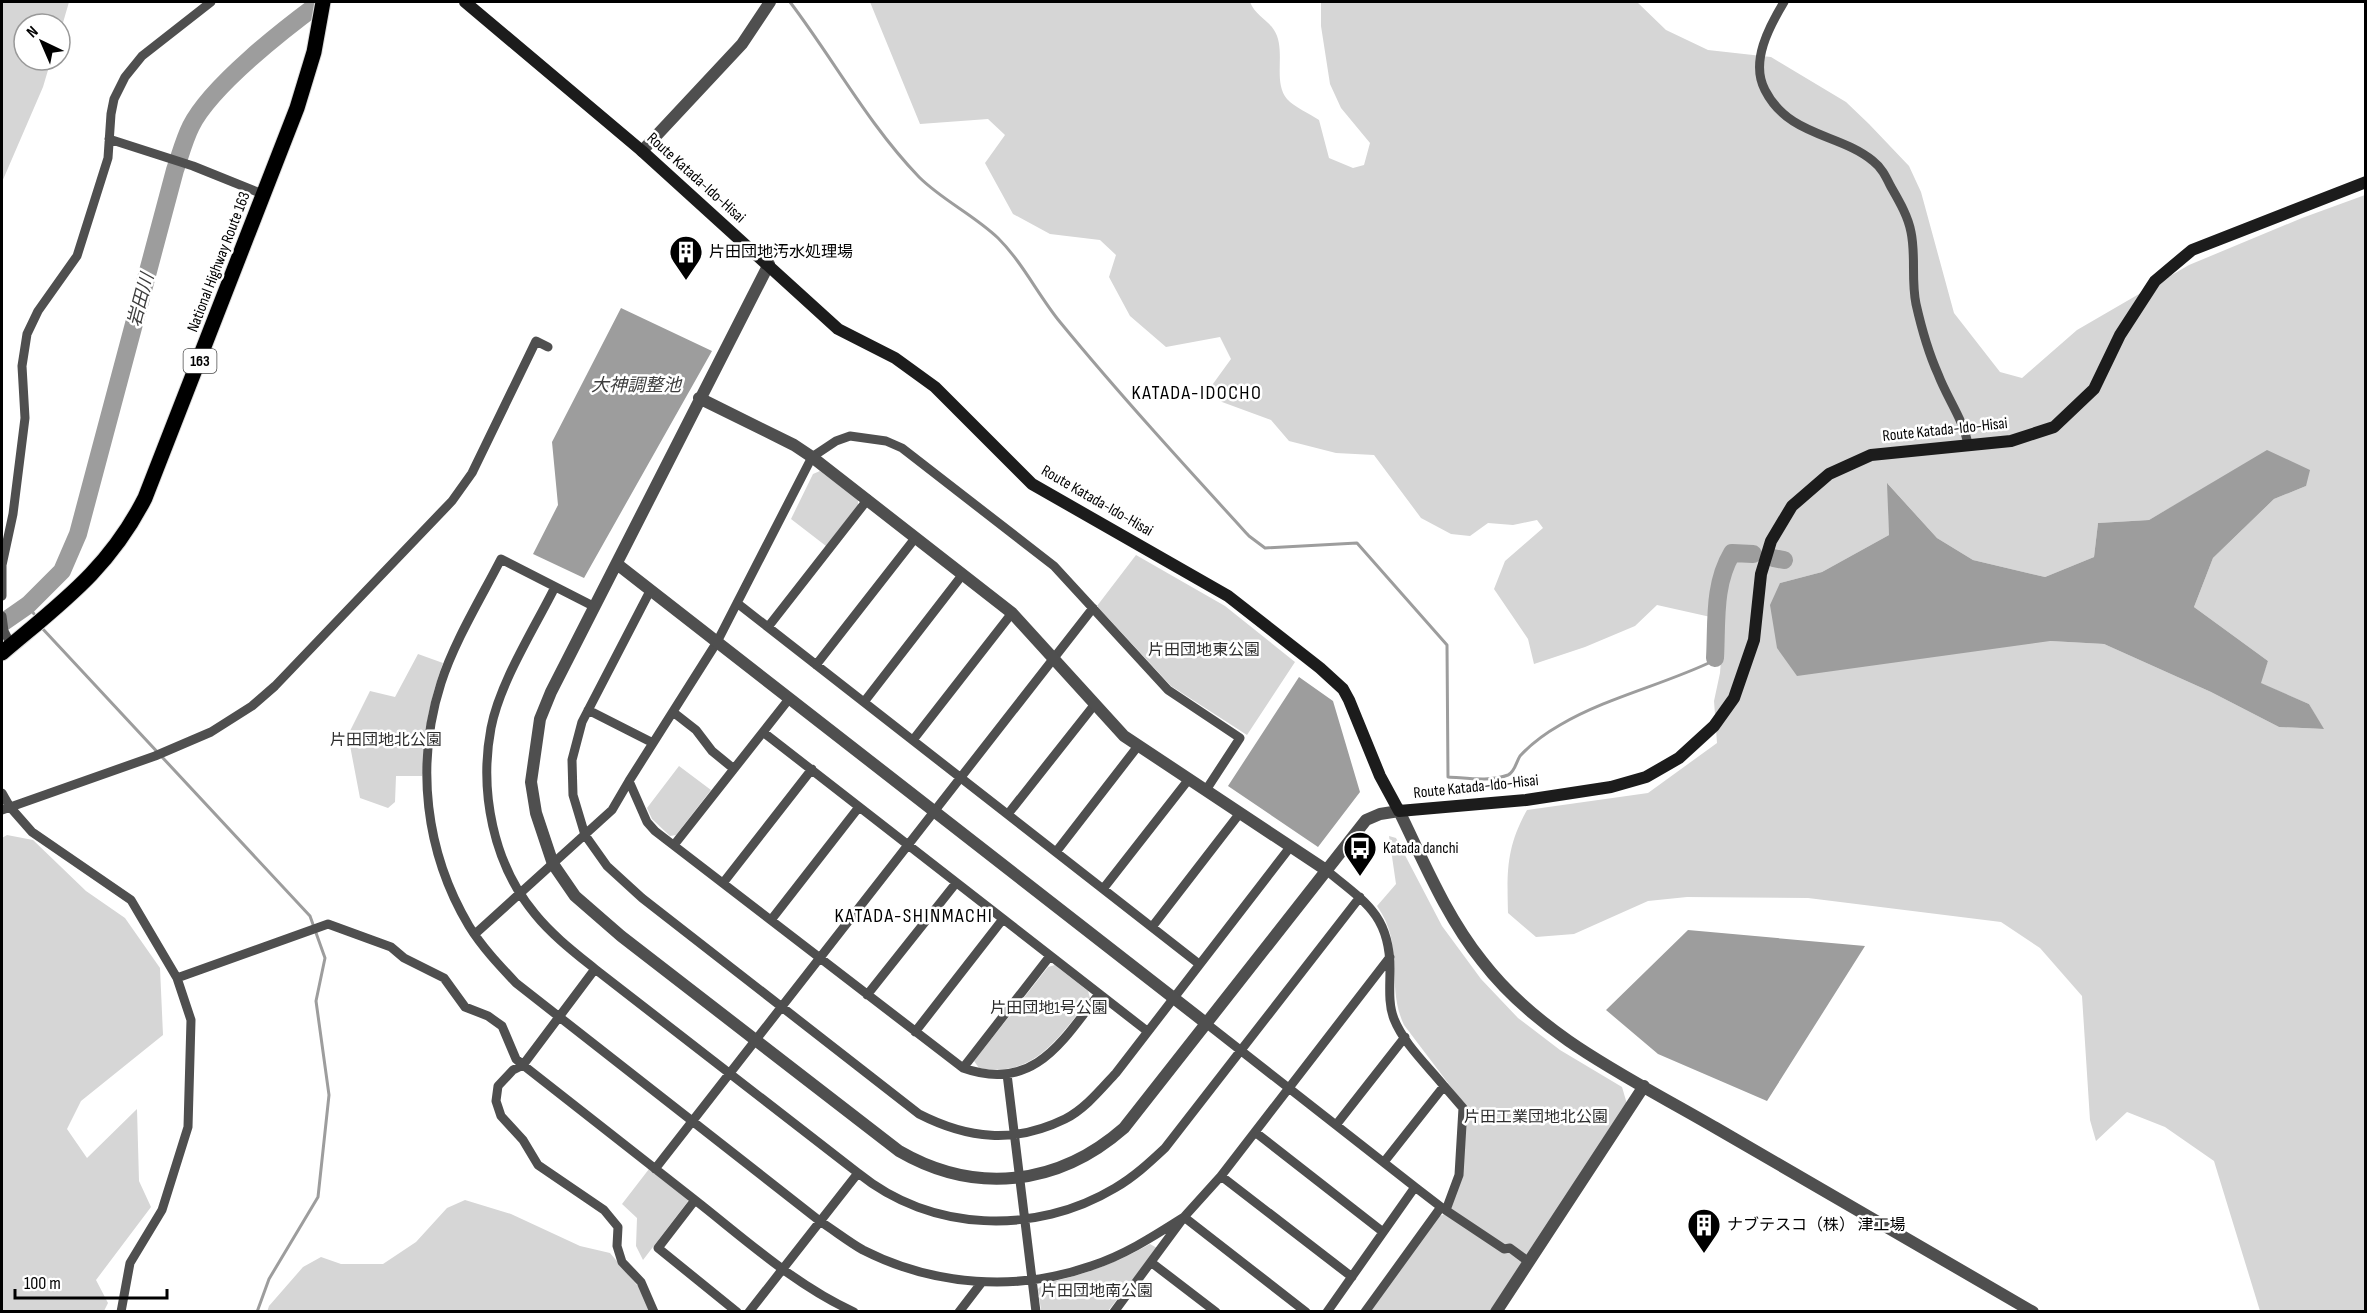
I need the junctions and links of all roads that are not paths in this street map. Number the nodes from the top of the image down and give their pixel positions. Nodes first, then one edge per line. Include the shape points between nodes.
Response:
1 (211, 2) edge
2 (323, 2) edge
3 (465, 2) edge
4 (770, 2) edge
5 (1784, 2) edge
6 (109, 139) junction
7 (642, 151) junction
8 (2366, 182) edge
9 (265, 195) junction
10 (769, 264) junction
11 (548, 347) dead end
12 (699, 398) junction
13 (1968, 444) junction
14 (812, 457) junction
15 (868, 500) junction
16 (916, 537) junction
17 (617, 564) junction
18 (963, 574) junction
19 (555, 587) junction
20 (2, 590) edge
21 (651, 591) junction
22 (2, 596) edge
23 (737, 603) junction
24 (593, 606) junction
25 (1093, 608) junction
26 (1012, 613) junction
27 (2, 616) edge
28 (768, 627) junction
29 (717, 642) junction
30 (6, 649) edge
31 (1053, 658) junction
32 (816, 665) junction
33 (789, 699) junction
34 (864, 702) junction
35 (1095, 704) junction
36 (588, 710) junction
37 (673, 712) junction
38 (764, 732) junction
39 (912, 740) junction
40 (653, 743) junction
41 (1138, 746) junction
42 (734, 769) junction
43 (812, 770) junction
44 (960, 777) junction
45 (1189, 779) junction
46 (629, 781) junction
47 (1206, 790) junction
48 (2, 793) edge
49 (859, 807) junction
50 (6, 809) edge
51 (933, 811) junction
52 (1399, 811) junction
53 (1240, 813) junction
54 (1008, 814) junction
55 (585, 835) junction
56 (907, 844) junction
57 (674, 845) junction
58 (1291, 846) junction
59 (1056, 852) junction
60 (553, 864) junction
61 (1326, 870) junction
62 (723, 883) junction
63 (956, 883) junction
64 (1103, 889) junction
65 (520, 894) junction
66 (1360, 897) junction
67 (1003, 919) junction
68 (771, 920) junction
69 (1152, 927) junction
70 (475, 934) junction
71 (1050, 956) junction
72 (1390, 957) junction
73 (819, 958) junction
74 (1199, 964) junction
75 (595, 969) junction
76 (177, 978) junction
77 (1099, 994) junction
78 (867, 995) junction
79 (1173, 998) junction
80 (782, 1006) junction
81 (559, 1018) junction
82 (1207, 1024) junction
83 (915, 1032) junction
84 (1147, 1032) junction
85 (1405, 1038) junction
86 (755, 1040) junction
87 (1240, 1050) junction
88 (523, 1065) junction
89 (963, 1068) junction
90 (729, 1073) junction
91 (1007, 1074) junction
92 (1443, 1086) junction
93 (1644, 1086) junction
94 (1288, 1088) junction
95 (692, 1121) junction
96 (1336, 1125) junction
97 (1254, 1132) junction
98 (1014, 1134) junction
99 (1384, 1162) junction
100 (655, 1168) junction
101 (858, 1173) junction
102 (1221, 1176) junction
103 (1019, 1178) junction
104 (1415, 1186) junction
105 (695, 1200) junction
106 (1443, 1208) junction
107 (1184, 1217) junction
108 (1025, 1220) junction
109 (821, 1221) junction
110 (1383, 1232) junction
111 (1528, 1262) junction
112 (1152, 1263) junction
113 (783, 1269) junction
114 (1352, 1277) junction
115 (1032, 1281) junction
116 (982, 1282) junction
117 (1119, 1310) edge
118 (121, 1311) edge
119 (654, 1311) edge
120 (737, 1311) edge
121 (749, 1311) edge
122 (854, 1311) edge
123 (959, 1311) edge
124 (1036, 1311) edge
125 (1216, 1311) edge
126 (1306, 1311) edge
127 (1327, 1311) edge
128 (1365, 1311) edge
129 (1496, 1311) edge
130 (2034, 1311) edge

1 - 6 street via 132,66 114,99
2 - 9 highway, National Highway Route 163 / 163 via 297,108
3 - 7 main road, Route Katada-Ido-Hisai
4 - 7 street via 742,44
5 - 13 street via 1758,65 1765,91 1791,119 1853,149 1883,171 1911,232 1917,306 1937,373 1966,431
6 - 9 street via 188,164
6 - 20 street via 102,182 77,256 38,311 25,342 25,418 2,565
7 - 10 main road, Route Katada-Ido-Hisai
8 - 13 main road, Route Katada-Ido-Hisai via 2192,250 2155,281 2120,335 2094,389 2054,427 2010,441
9 - 30 highway, National Highway Route 163 / 163 via 146,498 133,522 86,582
10 - 12 street
10 - 52 main road, Route Katada-Ido-Hisai via 838,329 895,358 935,387 1032,483 1228,596 1320,668 1343,689
11 - 50 street via 536,341 472,473 452,501 252,706 211,732 155,756
12 - 14 street
12 - 17 street
13 - 52 main road, Route Katada-Ido-Hisai via 1871,455 1829,474 1792,506 1779,523 1767,553 1754,640 1734,698 1714,726 1679,758 1646,777 1611,787 1526,800
14 - 15 street
14 - 23 street
14 - 25 street via 850,436 897,444 1054,566
15 - 16 street
15 - 28 street
16 - 18 street
16 - 32 street
17 - 21 street
17 - 24 street
18 - 26 street
18 - 34 street
19 - 24 street
19 - 65 street via 504,690 491,728 487,762 488,799 495,833
19 - 70 street via 501,559 446,669 432,715 426,763 431,827 444,874
20 - 22 street
21 - 29 street
21 - 36 street
23 - 28 street
23 - 29 street
24 - 60 street via 540,719 533,756 531,782 536,813
25 - 31 street
25 - 47 street via 1168,690 1240,738
26 - 31 street
26 - 39 street
27 - 30 street
28 - 32 street
29 - 33 street
29 - 37 street
31 - 35 street
31 - 44 street
32 - 34 street
33 - 38 street
33 - 51 street
34 - 39 street
35 - 41 street
35 - 54 street
36 - 40 street
36 - 55 street via 572,760 573,795
37 - 40 street
37 - 42 street
38 - 42 street
38 - 43 street
39 - 44 street
40 - 46 street
41 - 45 street
41 - 59 street
42 - 57 street
43 - 49 street
43 - 62 street
44 - 51 street
44 - 54 street
45 - 47 street
45 - 64 street
46 - 55 street via 612,810
46 - 57 street via 647,822
47 - 53 street
48 - 50 street
49 - 56 street
49 - 68 street
50 - 76 street via 32,832 131,900
51 - 56 street
51 - 79 street
52 - 61 street via 1380,813 1366,820
52 - 93 street via 1447,909 1482,962 1550,1028
53 - 58 street
53 - 69 street
54 - 59 street
55 - 60 street
55 - 80 street via 623,882
56 - 63 street
56 - 73 street
57 - 62 street
58 - 61 street
58 - 74 street
59 - 64 street
60 - 65 street
60 - 86 street via 575,896 597,916
61 - 66 street
61 - 82 street
62 - 68 street
63 - 67 street
63 - 78 street
64 - 69 street
65 - 70 street
65 - 75 street via 553,933
66 - 72 street via 1377,915 1387,937
66 - 87 street
67 - 71 street
67 - 83 street
68 - 73 street
69 - 74 street
70 - 81 street via 516,983
71 - 77 street
71 - 89 street
72 - 85 street via 1390,1006
72 - 94 street
73 - 78 street
73 - 80 street
74 - 79 street
75 - 81 street
75 - 90 street
76 - 88 street via 328,924 391,947 444,978 465,1007 502,1026 516,1059
76 - 118 street via 191,1020 188,1127 162,1210 130,1263
77 - 84 street
77 - 91 street via 1059,1047 1030,1068
78 - 83 street
79 - 82 street
79 - 84 street
80 - 86 street
80 - 98 street via 919,1114 962,1132 997,1137
81 - 88 street
81 - 95 street
82 - 87 street
82 - 103 street via 1115,1136 1066,1165
83 - 89 street
84 - 98 street via 1095,1097 1066,1119
85 - 92 street
85 - 96 street
86 - 90 street
86 - 103 street via 911,1158 953,1174
87 - 94 street
87 - 108 street via 1164,1148 1142,1169 1086,1203
88 - 100 street
88 - 119 street via 498,1086 496,1101 501,1116 523,1140 538,1165 611,1217 618,1227 620,1257 641,1282
89 - 91 street via 988,1075
90 - 95 street
90 - 101 street
91 - 98 street
92 - 99 street
92 - 106 street via 1463,1108 1459,1175
93 - 111 street
93 - 130 street
94 - 96 street
94 - 97 street
95 - 100 street
95 - 109 street
96 - 99 street
97 - 102 street
97 - 110 street
98 - 103 street
99 - 104 street
100 - 105 street
101 - 108 street via 889,1194 925,1210 973,1220
101 - 109 street
102 - 107 street
102 - 114 street
103 - 108 street
104 - 106 street
104 - 110 street
105 - 113 street
105 - 120 street via 658,1248
106 - 111 street
106 - 128 street
107 - 112 street
107 - 115 street via 1126,1252 1092,1266
107 - 126 street
108 - 115 street
109 - 113 street
109 - 116 street via 863,1250 910,1269
110 - 114 street
111 - 129 street
112 - 117 street
112 - 125 street
113 - 121 street
113 - 122 street via 832,1302
114 - 127 street
115 - 116 street
115 - 124 street
116 - 123 street

